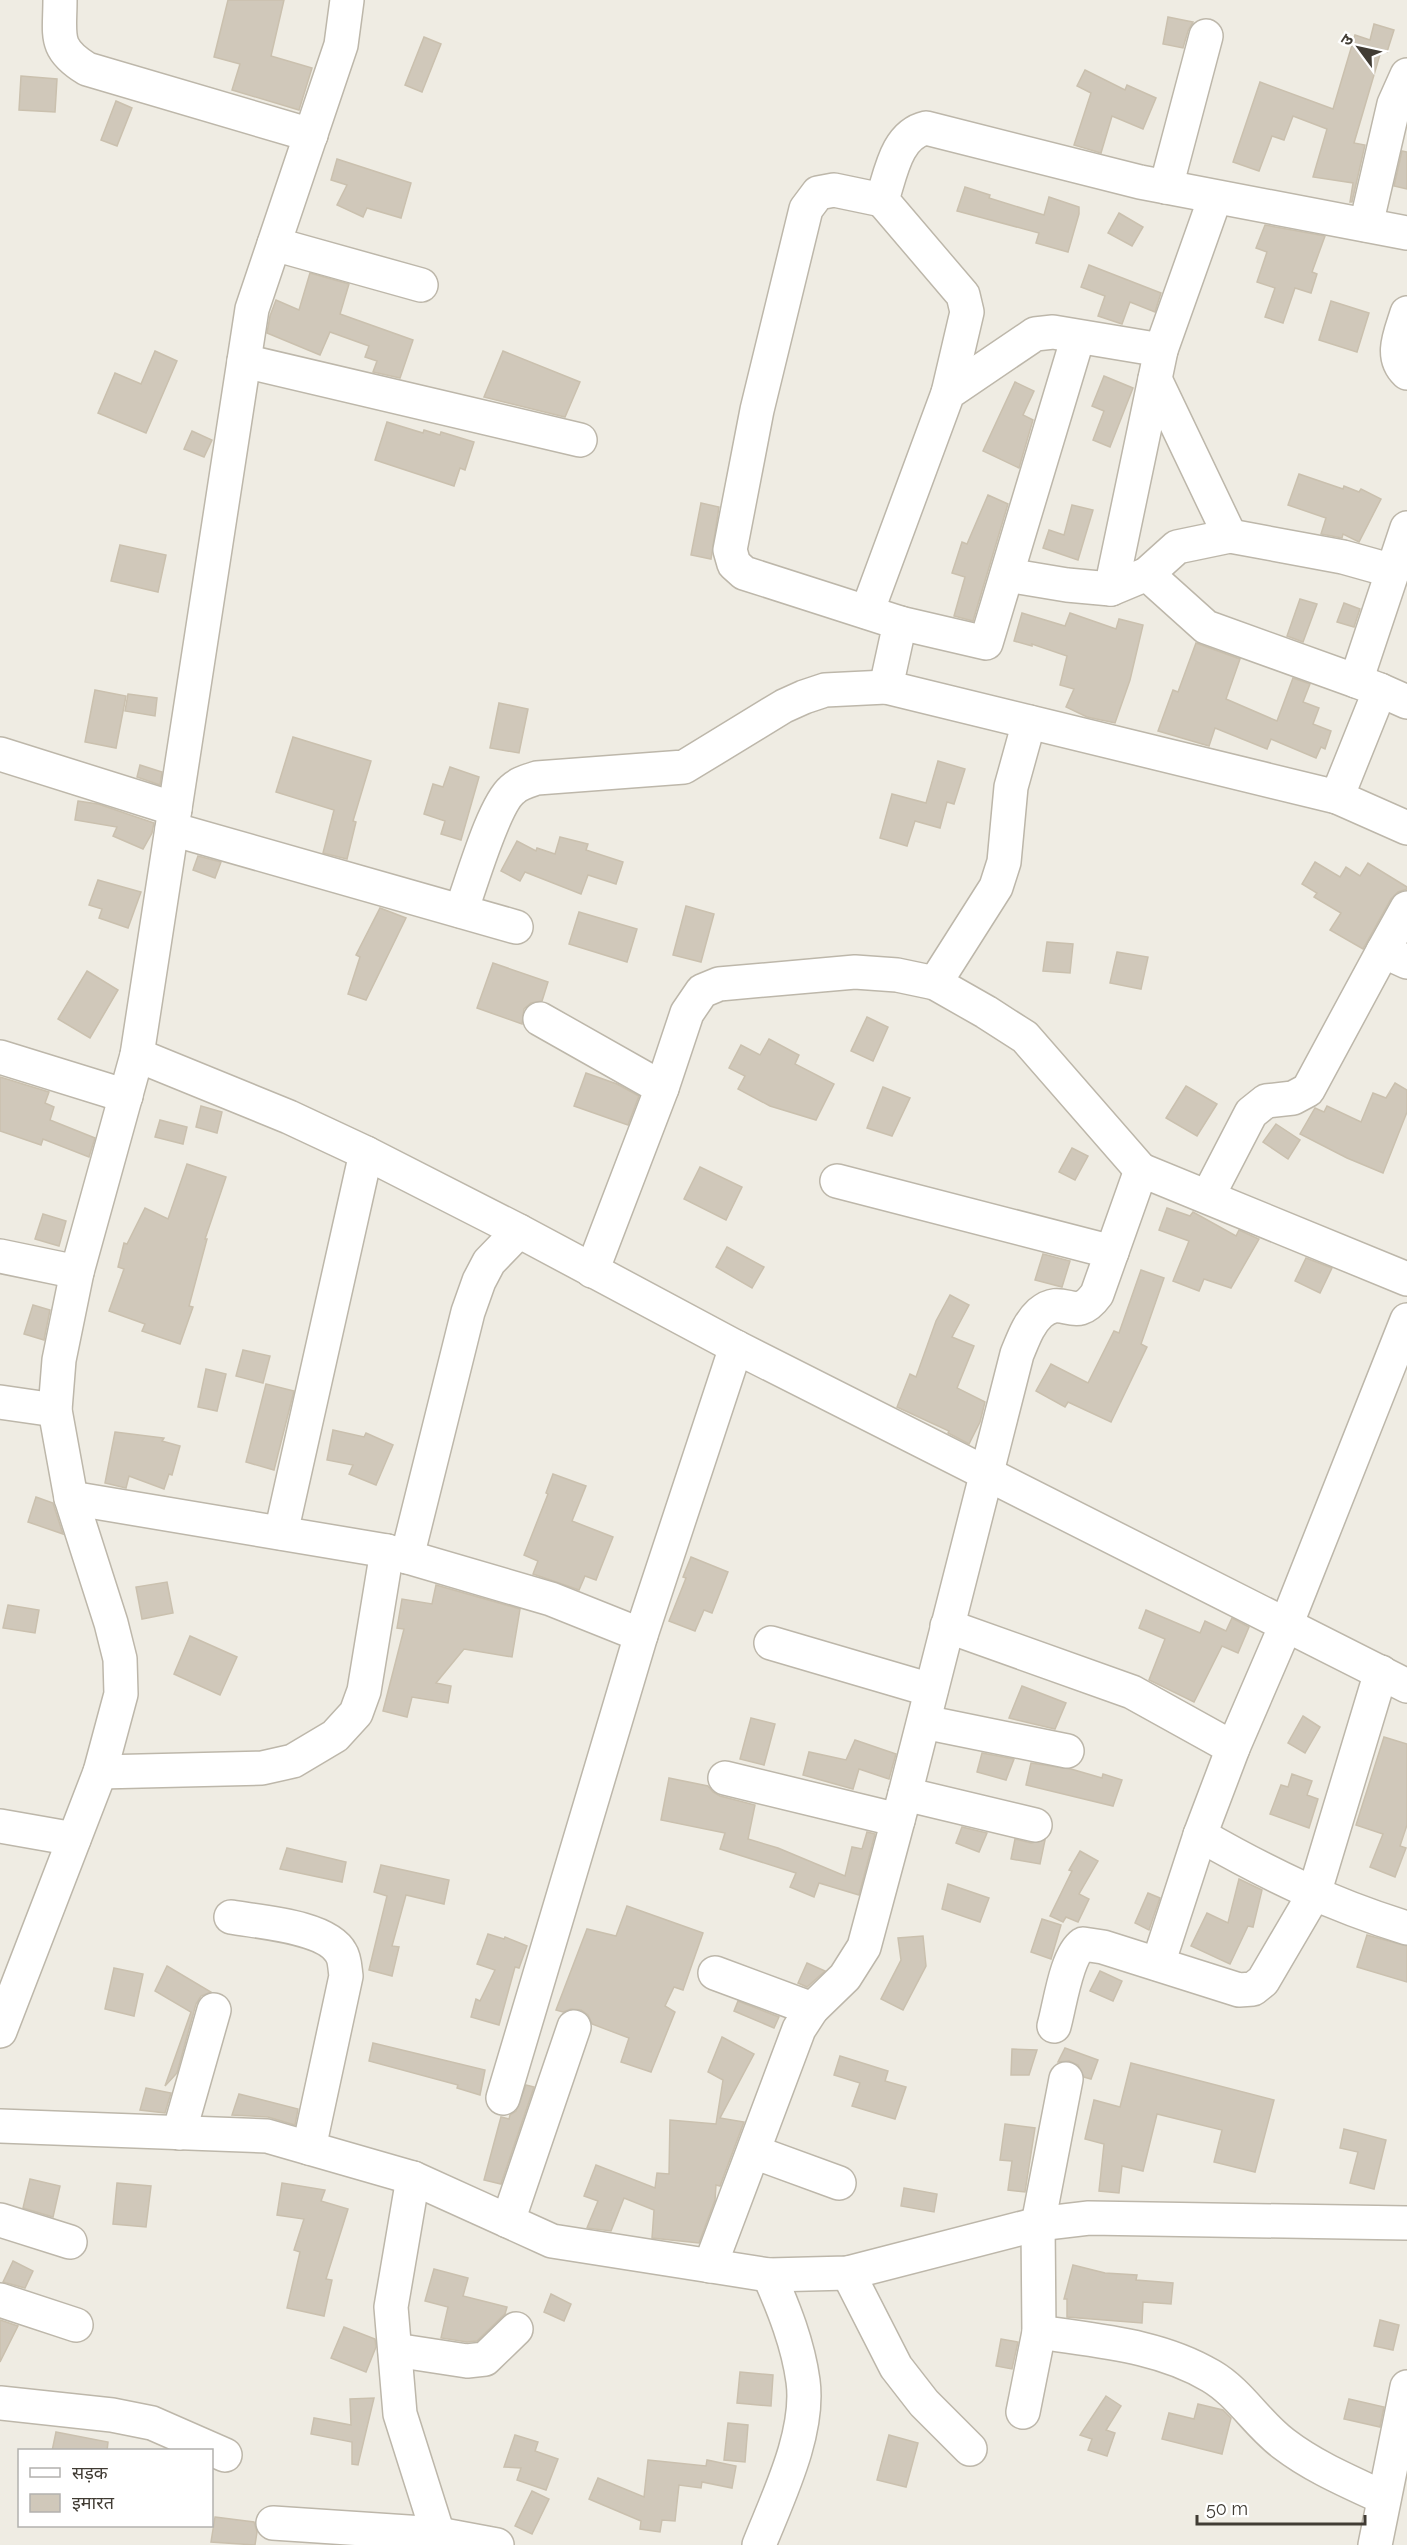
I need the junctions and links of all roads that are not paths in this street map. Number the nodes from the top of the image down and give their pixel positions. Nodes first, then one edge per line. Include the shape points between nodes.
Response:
1 (60, 0) edge
2 (346, 0) edge
3 (1206, 36) dead end
4 (1407, 75) edge
5 (311, 135) junction
6 (1166, 187) junction
7 (1215, 198) junction
8 (882, 200) junction
9 (1366, 225) junction
10 (1407, 233) edge
11 (274, 244) junction
12 (421, 285) dead end
13 (1407, 313) edge
14 (1078, 337) junction
15 (244, 361) junction
16 (1158, 364) junction
17 (1407, 373) edge
18 (948, 393) junction
19 (580, 440) dead end
20 (1407, 528) edge
21 (1230, 536) junction
22 (1393, 571) junction
23 (1147, 574) junction
24 (1007, 575) junction
25 (1111, 589) junction
26 (867, 612) junction
27 (900, 623) junction
28 (886, 687) junction
29 (1381, 691) edge
30 (1029, 722) junction
31 (0, 754) edge
32 (1337, 797) junction
33 (173, 819) junction
34 (1407, 828) edge
35 (1407, 908) edge
36 (461, 911) junction
37 (516, 927) dead end
38 (1395, 956) edge
39 (935, 983) junction
40 (540, 1019) dead end
41 (137, 1055) junction
42 (0, 1057) edge
43 (662, 1088) junction
44 (126, 1096) junction
45 (366, 1153) junction
46 (1141, 1170) junction
47 (837, 1181) dead end
48 (1208, 1196) junction
49 (519, 1231) junction
50 (1112, 1252) junction
51 (0, 1256) edge
52 (592, 1271) junction
53 (77, 1272) junction
54 (1407, 1279) edge
55 (1407, 1320) edge
56 (736, 1347) junction
57 (0, 1402) edge
58 (55, 1410) junction
59 (985, 1473) junction
60 (71, 1498) junction
61 (281, 1533) junction
62 (397, 1554) junction
63 (1286, 1624) junction
64 (947, 1626) junction
65 (641, 1635) junction
66 (771, 1643) dead end
67 (1394, 1679) edge
68 (931, 1690) junction
69 (924, 1722) junction
70 (1233, 1748) junction
71 (1067, 1751) dead end
72 (100, 1772) junction
73 (725, 1778) dead end
74 (902, 1807) junction
75 (1035, 1825) dead end
76 (0, 1826) edge
77 (1200, 1835) junction
78 (75, 1839) junction
79 (1314, 1894) junction
80 (231, 1917) dead end
81 (1407, 1928) edge
82 (1158, 1964) junction
83 (716, 1973) dead end
84 (812, 2009) junction
85 (214, 2010) dead end
86 (1054, 2026) dead end
87 (574, 2027) dead end
88 (0, 2031) edge
89 (1066, 2079) dead end
90 (503, 2098) dead end
91 (0, 2126) edge
92 (179, 2133) junction
93 (309, 2148) junction
94 (754, 2152) junction
95 (413, 2178) junction
96 (839, 2183) dead end
97 (0, 2220) edge
98 (508, 2221) junction
99 (1407, 2223) edge
100 (1038, 2224) junction
101 (70, 2242) dead end
102 (710, 2266) junction
103 (848, 2273) junction
104 (769, 2275) junction
105 (0, 2300) edge
106 (76, 2325) dead end
107 (516, 2329) dead end
108 (1039, 2332) junction
109 (395, 2350) junction
110 (1407, 2387) edge
111 (0, 2403) edge
112 (1023, 2412) dead end
113 (210, 2449) edge
114 (970, 2449) dead end
115 (213, 2451) edge
116 (225, 2456) dead end
117 (1384, 2498) junction
118 (273, 2523) dead end
119 (438, 2539) edge
120 (497, 2545) edge
121 (759, 2545) edge
122 (1375, 2545) edge

1 - 5 street via 60,41 69,58 87,69
2 - 5 street via 341,45
3 - 6 street
4 - 9 street via 1394,104
5 - 11 street
6 - 7 street
6 - 8 street via 926,128 914,130 901,145
7 - 9 street
7 - 16 street
8 - 18 street via 963,295 967,312
8 - 26 street via 834,190 818,193 806,209 757,410 730,550 734,564 744,573
9 - 10 street
11 - 12 street
11 - 15 street via 252,309
13 - 17 street via 1396,347 1400,366
14 - 16 street
14 - 18 street via 1053,332 1035,334
14 - 24 street
15 - 19 street
15 - 33 street
16 - 21 street
16 - 25 street
18 - 26 street
20 - 22 street
21 - 22 street via 1343,557
21 - 23 street via 1177,547
22 - 29 street
23 - 25 street
23 - 29 street via 1206,627
24 - 25 street
24 - 27 street via 986,643
26 - 27 street
27 - 28 street
28 - 30 street
28 - 36 street via 825,690 804,697 684,767 537,778 521,783 499,806
29 - 32 street
30 - 32 street
30 - 39 street via 1011,787 1004,862 996,887
31 - 33 street
32 - 34 street
33 - 36 street
33 - 41 street
35 - 38 street
36 - 37 street
38 - 48 street via 1308,1090 1293,1098 1266,1101 1251,1113
39 - 43 street via 855,972 719,984 702,991 687,1012
39 - 46 street via 1025,1037
40 - 43 street
41 - 44 street
41 - 45 street via 288,1116
42 - 44 street
43 - 52 street
44 - 53 street
45 - 49 street
45 - 61 street
46 - 48 street
46 - 50 street
47 - 50 street
48 - 54 street
49 - 52 street
49 - 62 street via 489,1262 479,1281
50 - 59 street via 1088,1306 1078,1310 1059,1305 1042,1312 1030,1324 1017,1354
51 - 53 street
52 - 56 street
53 - 58 street
55 - 63 street
56 - 59 street
56 - 65 street
57 - 58 street
58 - 60 street
59 - 63 street
59 - 64 street
60 - 61 street
60 - 72 street via 120,1659 121,1694
61 - 62 street
62 - 65 street via 551,1599
62 - 72 street via 364,1690 356,1713 335,1736 293,1761 262,1768
63 - 67 street
63 - 70 street
64 - 68 street
64 - 70 street via 1132,1692
65 - 90 street
66 - 68 street
67 - 79 street
68 - 69 street
69 - 71 street
69 - 74 street
70 - 77 street
72 - 78 street
73 - 74 street
74 - 75 street
74 - 84 street via 864,1947 845,1977
76 - 78 street
77 - 79 street
77 - 82 street
78 - 88 street
79 - 81 street
79 - 82 street via 1267,1975 1253,1989 1239,1990
80 - 93 street via 303,1930 326,1938 341,1953 346,1976
82 - 86 street via 1083,1944 1071,1959
83 - 84 street
84 - 94 street via 799,2029
85 - 92 street
87 - 98 street
89 - 100 street
91 - 92 street
92 - 93 street via 267,2136
93 - 95 street
94 - 96 street
94 - 102 street
95 - 98 street
95 - 109 street via 391,2307
97 - 101 street
98 - 102 street via 552,2241
99 - 100 street via 1089,2218
100 - 103 street
100 - 108 street
102 - 104 street
103 - 104 street
103 - 114 street via 896,2367 924,2403
104 - 121 street via 786,2315 803,2382 801,2426
105 - 106 street
107 - 109 street via 485,2360
108 - 112 street
108 - 117 street via 1144,2349 1183,2362 1239,2397 1282,2443 1310,2462
109 - 119 street via 400,2414
110 - 117 street
111 - 113 street via 152,2423
115 - 116 street
117 - 122 street
118 - 119 street
119 - 120 street

